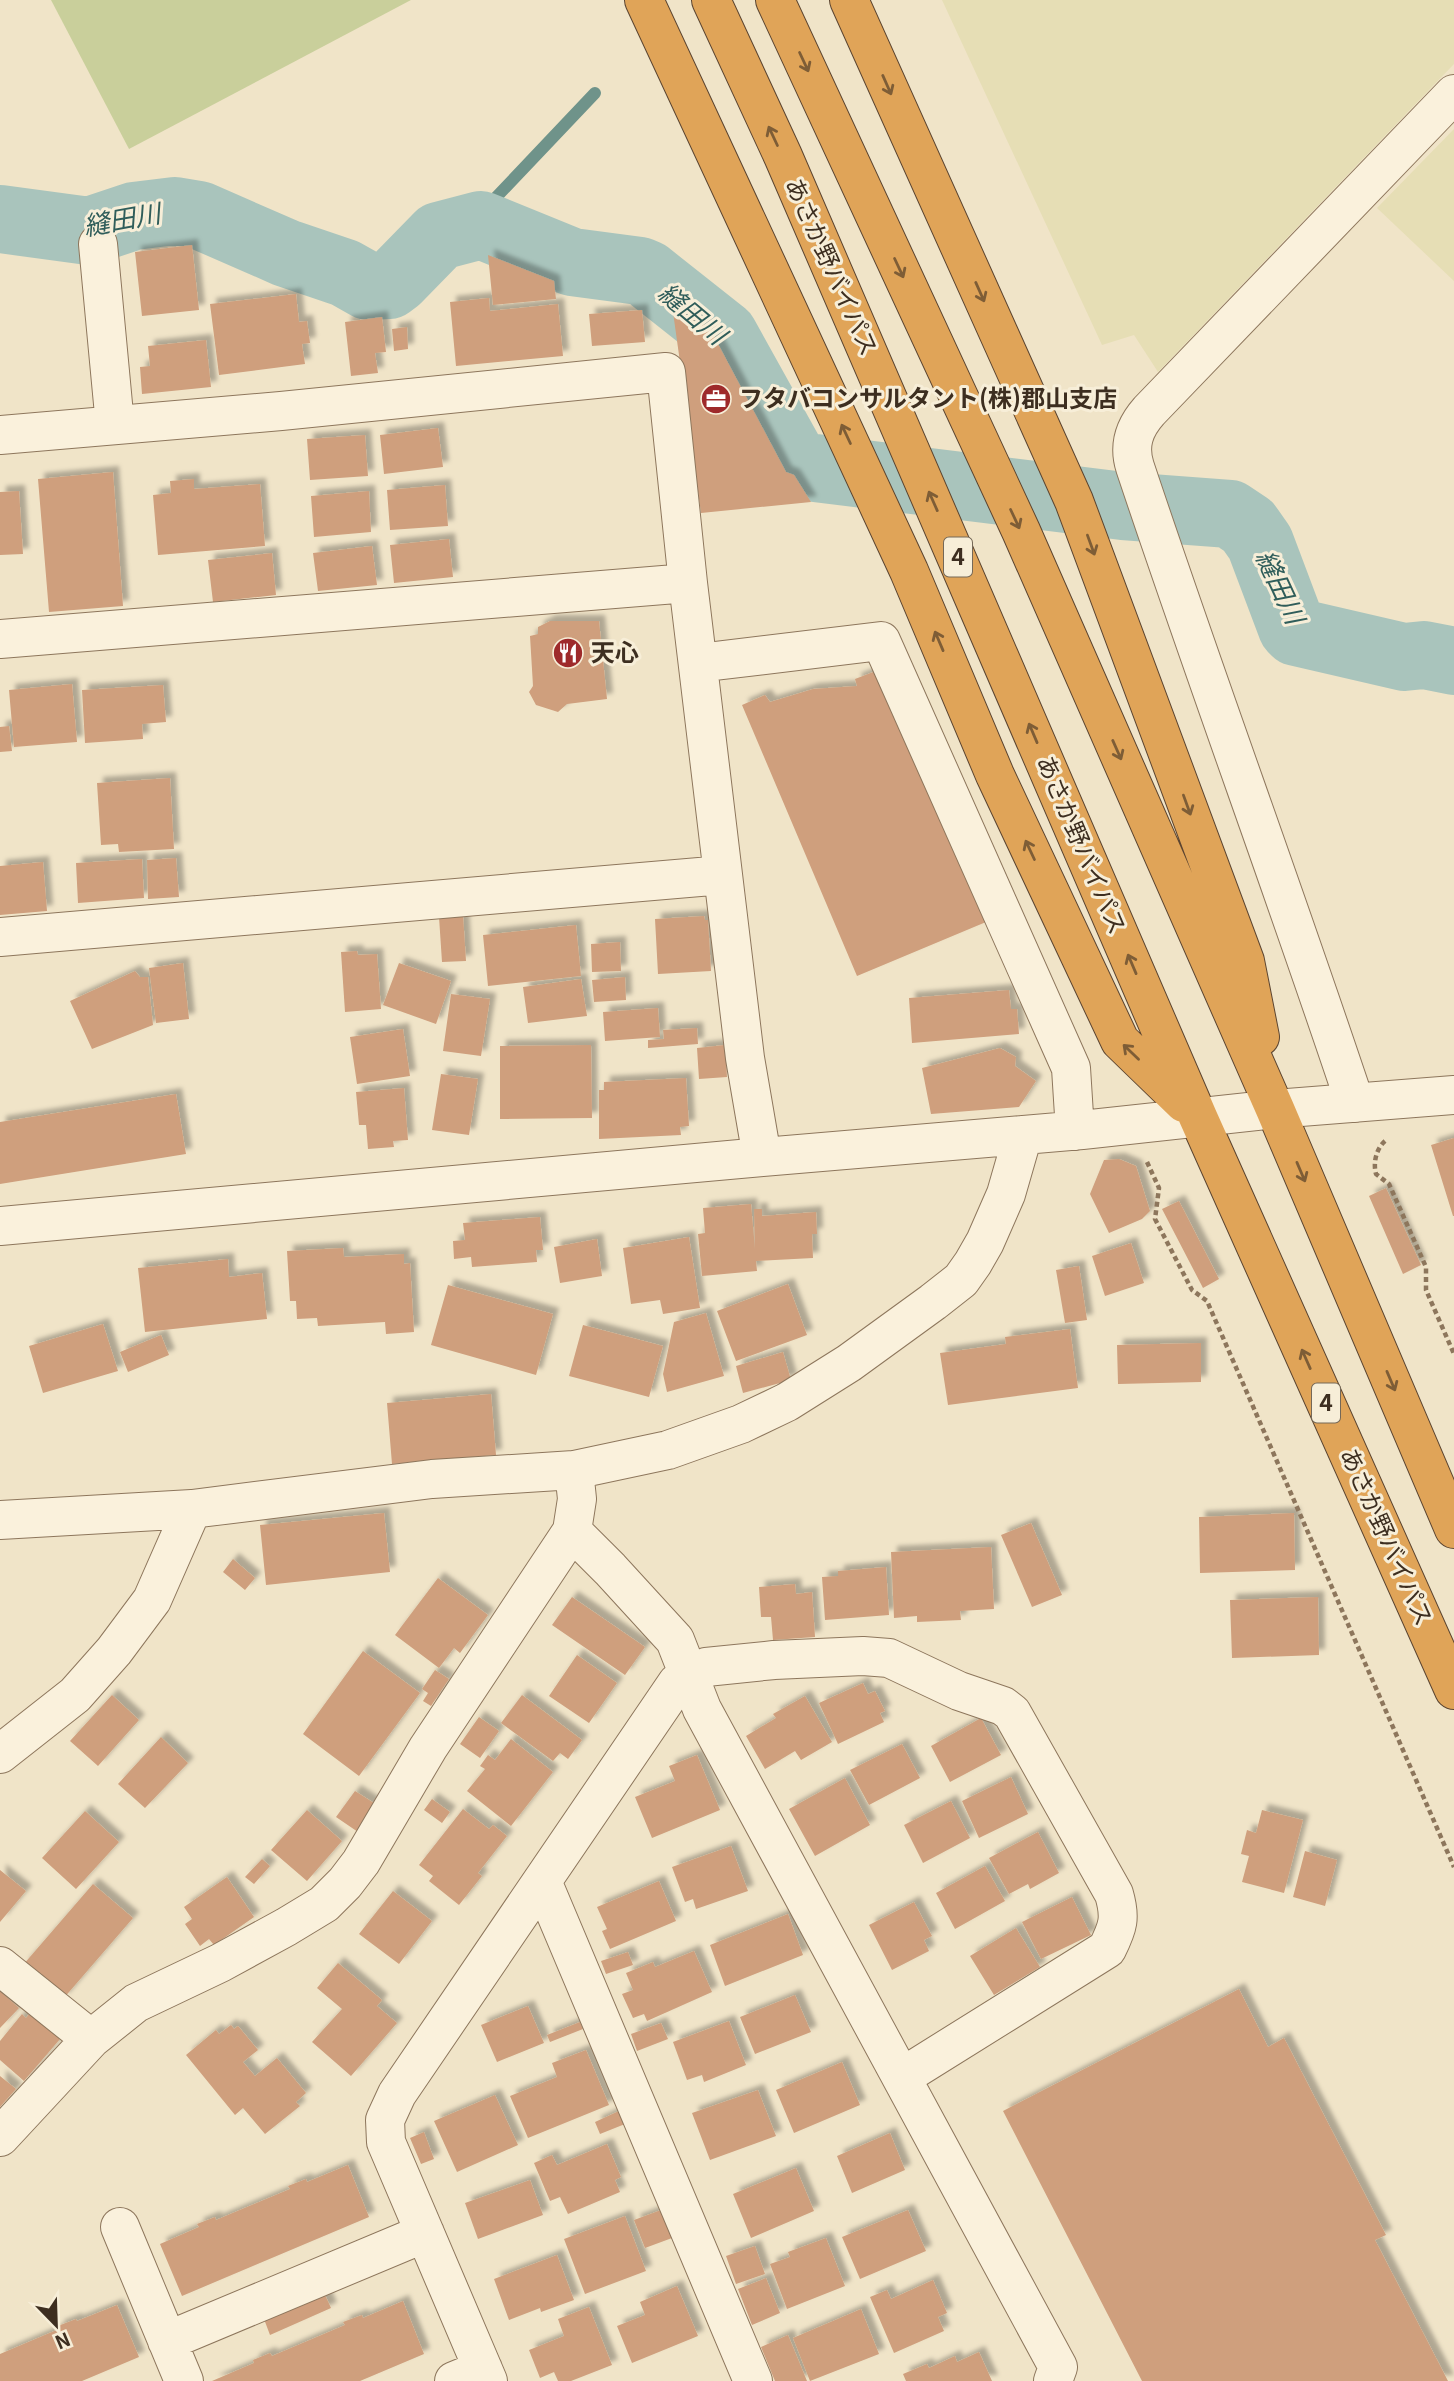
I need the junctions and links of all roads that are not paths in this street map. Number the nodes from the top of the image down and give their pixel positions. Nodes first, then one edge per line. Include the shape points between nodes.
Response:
1 (644, 0) edge
2 (711, 0) edge
3 (775, 0) edge
4 (849, 0) edge
5 (1454, 94) edge
6 (98, 244) dead end
7 (116, 425) junction
8 (0, 435) edge
9 (688, 583) junction
10 (0, 639) edge
11 (698, 663) junction
12 (723, 875) junction
13 (0, 937) edge
14 (1454, 1095) edge
15 (1355, 1103) junction
16 (1275, 1109) junction
17 (1198, 1117) junction
18 (1075, 1130) junction
19 (1023, 1135) junction
20 (762, 1157) junction
21 (0, 1226) edge
22 (574, 1470) junction
23 (192, 1509) junction
24 (0, 1520) edge
25 (1454, 1529) edge
26 (572, 1531) junction
27 (689, 1674) junction
28 (1454, 1690) edge
29 (0, 1754) edge
30 (542, 1881) junction
31 (0, 1966) edge
32 (91, 2039) junction
33 (902, 2077) junction
34 (0, 2137) edge
35 (120, 2227) dead end
36 (425, 2233) junction
37 (167, 2341) junction
38 (475, 2377) edge
39 (181, 2380) edge
40 (752, 2381) edge
41 (1053, 2381) edge

17 -> 1 highway via 1120,1041 995,775 909,571
17 -> 2 highway, あさか野バイパス / 4 via 783,156
3 -> 16 highway via 1021,531
4 -> 16 highway via 1074,501 1245,961
5 - 15 street via 1149,411 1134,432 1132,444 1135,467 1183,612
6 - 7 street
7 - 8 street
7 - 9 street via 666,372
9 - 10 street
9 - 11 street
11 - 12 street
11 - 18 street via 881,641 1071,1068
12 - 13 street
12 - 20 street
14 - 15 street
15 - 16 street
16 - 17 street
16 -> 25 highway
17 - 18 street
28 -> 17 highway, あさか野バイパス / 4
18 - 19 street
19 - 20 street
19 - 22 street via 1006,1194 979,1253 961,1280 933,1303 849,1363 761,1416 668,1450
20 - 21 street
22 - 23 street via 432,1479
22 - 26 street via 577,1499
23 - 24 street
23 - 29 street via 152,1600 114,1651 75,1695
26 - 27 street via 675,1640
26 - 32 street via 345,1883 324,1904 286,1927 136,2003
27 - 30 street via 677,1683
27 - 33 street via 702,1709
27 - 33 street via 706,1667 774,1660 889,1658 1003,1706 1012,1713 1114,1894 1118,1928 1107,1949
30 - 36 street via 387,2113 386,2142
30 - 40 street
31 - 32 street
32 - 34 street
33 - 41 street via 1058,2367
35 - 37 street
36 - 37 street
36 - 38 street
37 - 39 street

